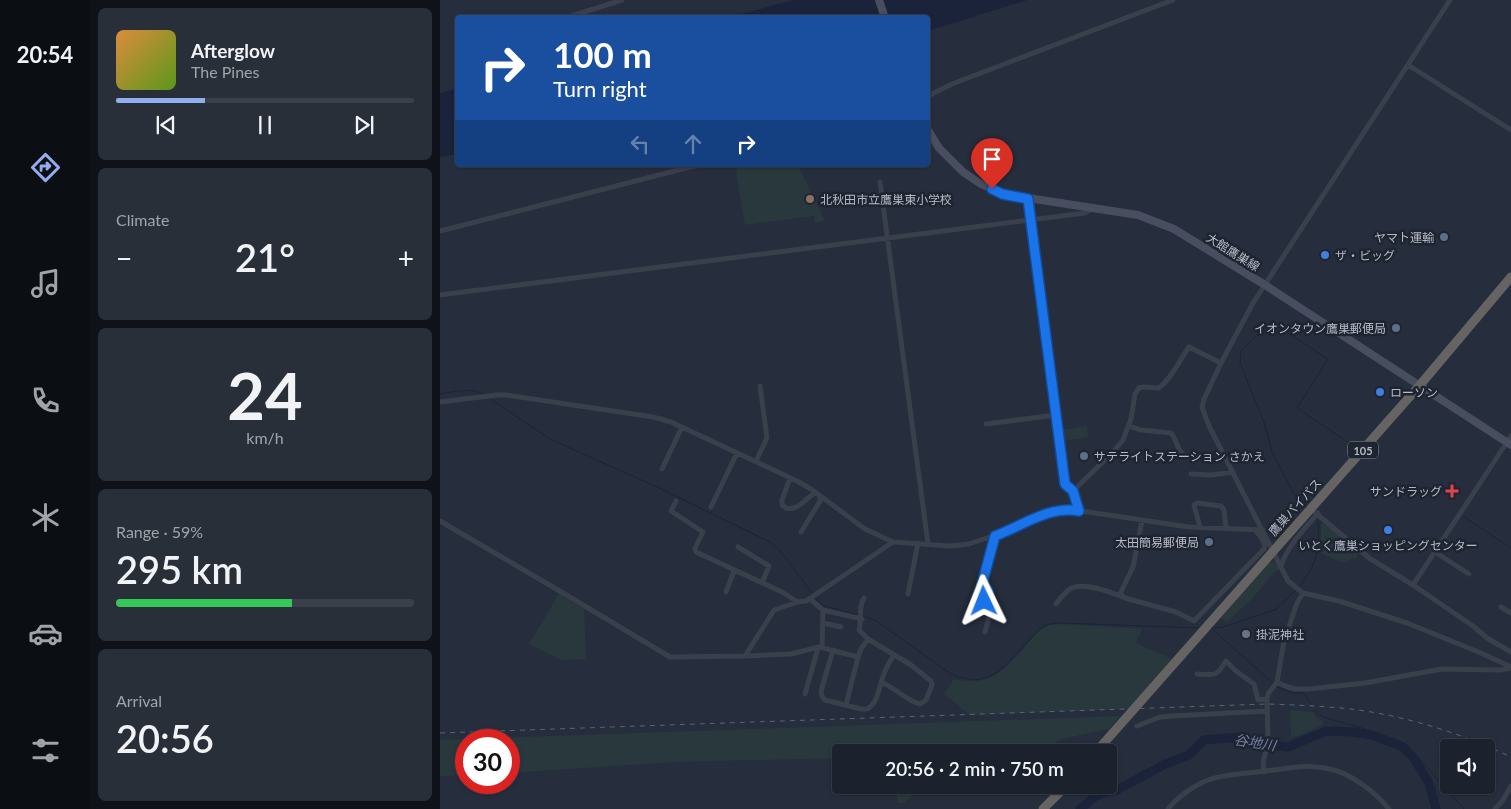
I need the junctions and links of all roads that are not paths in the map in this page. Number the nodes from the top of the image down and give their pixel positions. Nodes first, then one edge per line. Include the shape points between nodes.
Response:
1 (622, 0) edge
2 (879, 0) edge
3 (1173, 0) edge
4 (1450, 0) edge
5 (574, 15) edge
6 (884, 15) edge
7 (1408, 65) junction
8 (930, 95) edge
9 (1511, 130) edge
10 (930, 133) edge
11 (690, 167) edge
12 (880, 182) dead end
13 (1028, 199) junction
14 (1094, 208) junction
15 (1031, 220) junction
16 (440, 230) edge
17 (888, 238) junction
18 (1511, 277) edge
19 (1265, 285) junction
20 (440, 295) edge
21 (1221, 363) junction
22 (1420, 385) junction
23 (760, 386) dead end
24 (440, 402) edge
25 (1056, 414) junction
26 (986, 424) dead end
27 (1129, 426) junction
28 (682, 427) junction
29 (1510, 441) edge
30 (737, 453) junction
31 (1189, 457) dead end
32 (756, 461) junction
33 (662, 469) dead end
34 (1233, 472) junction
35 (1191, 474) dead end
36 (790, 478) junction
37 (1073, 491) junction
38 (818, 495) junction
39 (676, 501) dead end
40 (711, 507) dead end
41 (1079, 511) junction
42 (1314, 511) junction
43 (1142, 520) junction
44 (440, 522) edge
45 (1200, 527) junction
46 (1226, 528) junction
47 (1255, 530) junction
48 (1263, 530) junction
49 (801, 532) dead end
50 (995, 536) junction
51 (893, 542) junction
52 (918, 544) junction
53 (928, 544) junction
54 (738, 547) dead end
55 (1273, 550) junction
56 (1435, 552) junction
57 (1281, 566) junction
58 (734, 571) junction
59 (1469, 574) dead end
60 (762, 583) junction
61 (1413, 585) junction
62 (726, 592) dead end
63 (1303, 593) junction
64 (908, 594) dead end
65 (813, 597) junction
66 (1123, 597) junction
67 (864, 598) dead end
68 (798, 602) junction
69 (1056, 604) dead end
70 (1502, 607) dead end
71 (823, 610) junction
72 (1511, 613) edge
73 (861, 617) junction
74 (823, 623) junction
75 (841, 627) dead end
76 (985, 632) dead end
77 (868, 639) junction
78 (820, 648) junction
79 (833, 650) junction
80 (1511, 652) edge
81 (746, 656) junction
82 (893, 656) junction
83 (858, 657) junction
84 (1511, 668) edge
85 (1197, 674) dead end
86 (881, 682) junction
87 (1276, 684) junction
88 (805, 694) dead end
89 (1267, 699) junction
90 (846, 705) junction
91 (1267, 712) junction
92 (1137, 726) dead end
93 (1103, 744) edge
94 (1264, 772) junction
95 (1511, 786) edge
96 (1058, 794) edge
97 (1043, 809) edge
98 (1168, 809) edge
99 (1390, 809) edge
100 (1495, 809) edge

1 - 5 street
2 - 6 main road
3 - 8 street
4 - 7 street
7 - 9 street
7 - 19 street
10 - 13 main road, 大館鷹巣線 via 950,162 963,172 1002,194
11 - 16 street
12 - 17 street
13 - 14 main road, 大館鷹巣線
13 - 15 street
14 - 15 street via 1085,213
14 - 19 main road, 大館鷹巣線 via 1138,215 1174,229
15 - 17 street
15 - 25 street
17 - 20 street
17 - 53 street
18 - 22 highway, 鷹巣バイパス / 105
19 - 21 street
19 - 22 main road, 大館鷹巣線
21 - 27 street via 1189,347 1167,382 1159,388 1138,388
21 - 34 street via 1202,407
22 - 29 main road, 大館鷹巣線
22 - 42 highway, 鷹巣バイパス / 105
23 - 32 street via 767,438
24 - 28 street via 506,395 653,417
25 - 26 street
25 - 37 street via 1065,484
27 - 31 street via 1171,433 1181,454
27 - 37 street via 1113,452
28 - 30 street
28 - 33 street
29 - 56 street
30 - 32 street
30 - 40 street
32 - 36 street
34 - 35 street
34 - 48 street
36 - 38 street
36 - 38 street via 782,500 786,508 796,508 808,497
37 - 41 street
38 - 49 street via 820,501
38 - 51 street via 865,529
39 - 58 street via 671,512 703,532 696,552
41 - 43 street
41 - 50 street via 1061,509
42 - 55 highway, 鷹巣バイパス / 105
42 - 57 street via 1284,555
42 - 61 street via 1369,558
43 - 45 street
43 - 66 street via 1133,567 1120,594
44 - 81 street via 670,657
45 - 46 street
45 - 46 street via 1194,505 1197,503 1221,506
46 - 47 street
47 - 48 street
47 - 66 street via 1263,541 1264,549 1194,621 1176,612
48 - 55 street
50 - 53 street via 969,544
50 - 76 street via 982,584 988,591 985,603 991,608
51 - 52 street
51 - 65 street
52 - 53 street
52 - 64 street
54 - 60 street via 770,566
55 - 57 street
55 - 93 highway, 鷹巣バイパス / 105
56 - 59 street
56 - 61 street
57 - 63 street via 1288,581
58 - 60 street
58 - 62 street
60 - 68 street
61 - 80 street
63 - 84 street via 1340,601 1407,623
63 - 87 street via 1284,641
65 - 68 street
65 - 71 street
66 - 69 street via 1087,586 1076,587
67 - 73 street via 859,607
68 - 81 street via 774,610
70 - 72 street
71 - 73 street
71 - 74 street
73 - 77 street via 859,630
74 - 75 street
74 - 78 street
77 - 82 street
77 - 83 street
78 - 79 street
78 - 81 street via 791,654
78 - 88 street
79 - 83 street
79 - 90 street via 822,696 825,700
82 - 86 street
82 - 86 street via 931,681 930,692 926,700 915,703
83 - 90 street
84 - 87 street via 1442,669 1309,689
85 - 89 street via 1215,675 1226,661 1254,684 1258,700
86 - 90 street via 871,707 862,709
87 - 89 street
89 - 91 street
91 - 92 street via 1160,717
91 - 94 street
94 - 98 street via 1208,780 1180,797
94 - 99 street via 1312,766 1332,769 1347,775
95 - 100 street
96 - 97 highway

